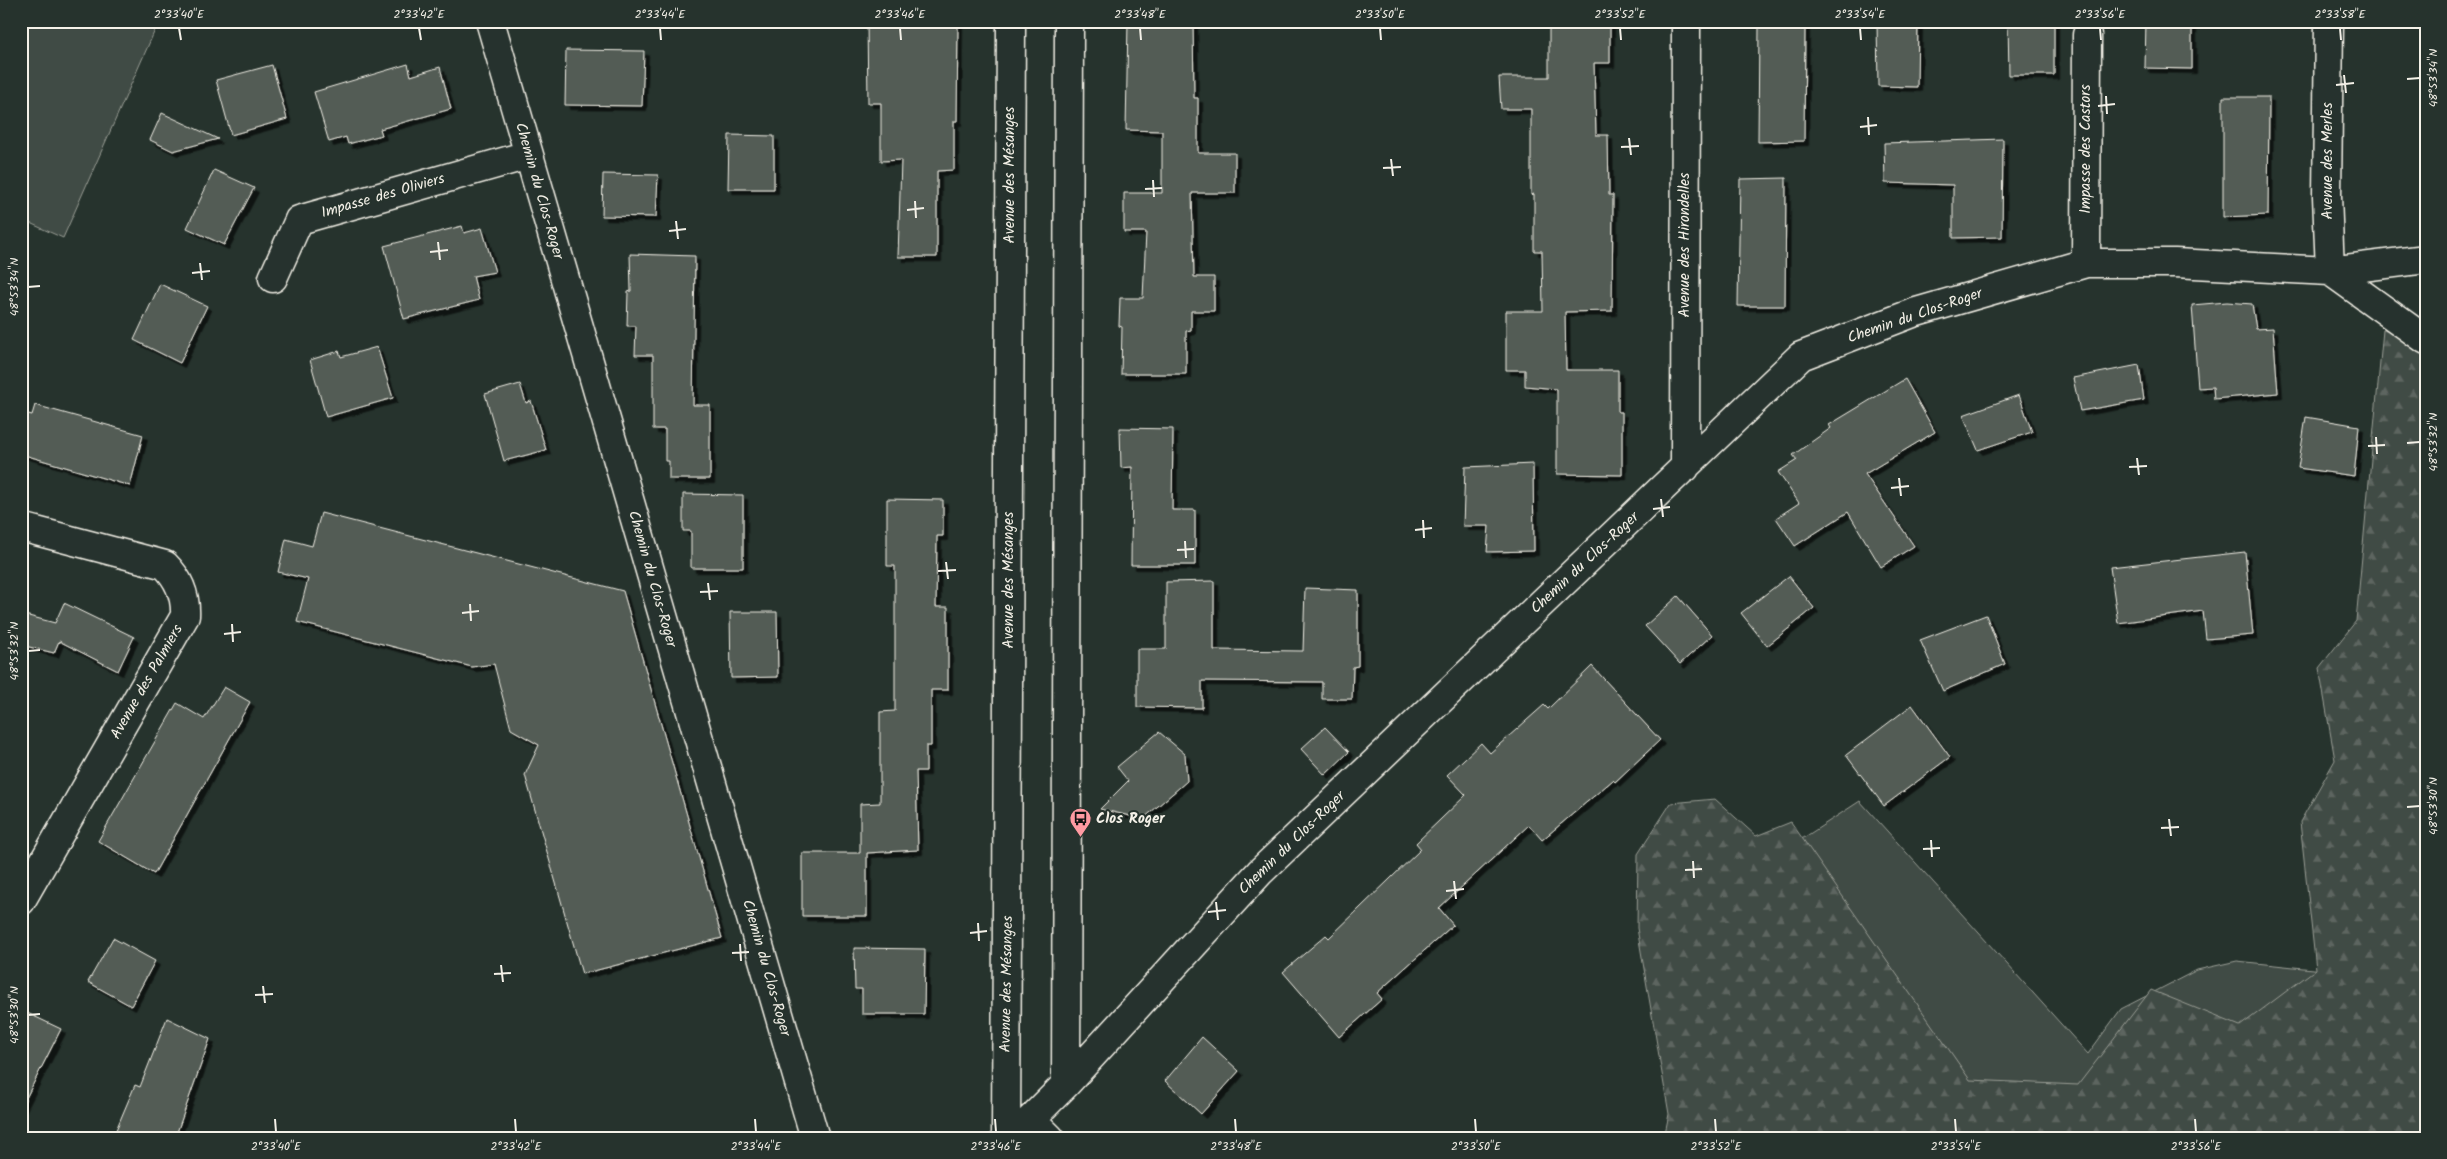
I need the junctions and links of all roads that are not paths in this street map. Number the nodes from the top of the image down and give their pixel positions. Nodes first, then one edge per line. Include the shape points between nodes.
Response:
1 (490, 21) edge
2 (1011, 21) edge
3 (1069, 21) edge
4 (1686, 21) edge
5 (2329, 21) edge
6 (2087, 35) dead end
7 (528, 154) junction
8 (2426, 259) edge
9 (2086, 263) junction
10 (2330, 271) junction
11 (273, 278) dead end
12 (2426, 340) edge
13 (1685, 468) junction
14 (21, 527) edge
15 (21, 901) edge
16 (1066, 1084) junction
17 (1031, 1132) edge
18 (815, 1138) edge
19 (1006, 1138) edge

1 - 7 street, Chemin du Clos-Roger
2 - 19 street, Avenue des Mésanges
3 - 16 street
4 - 13 street, Avenue des Hirondelles
5 - 10 street, Avenue des Merles via 2327,196
6 - 9 street, Impasse des Castors
7 - 11 street, Impasse des Oliviers via 299,220
7 - 18 street, Chemin du Clos-Roger
8 - 10 street, Chemin du Clos-Roger
9 - 10 street, Chemin du Clos-Roger via 2176,263
9 - 13 street, Chemin du Clos-Roger via 1913,313 1801,356
10 - 12 street
13 - 16 street, Chemin du Clos-Roger via 1260,872
14 - 15 street, Avenue des Palmiers via 165,565 174,574 186,603 185,616
16 - 17 street, Chemin du Clos-Roger

